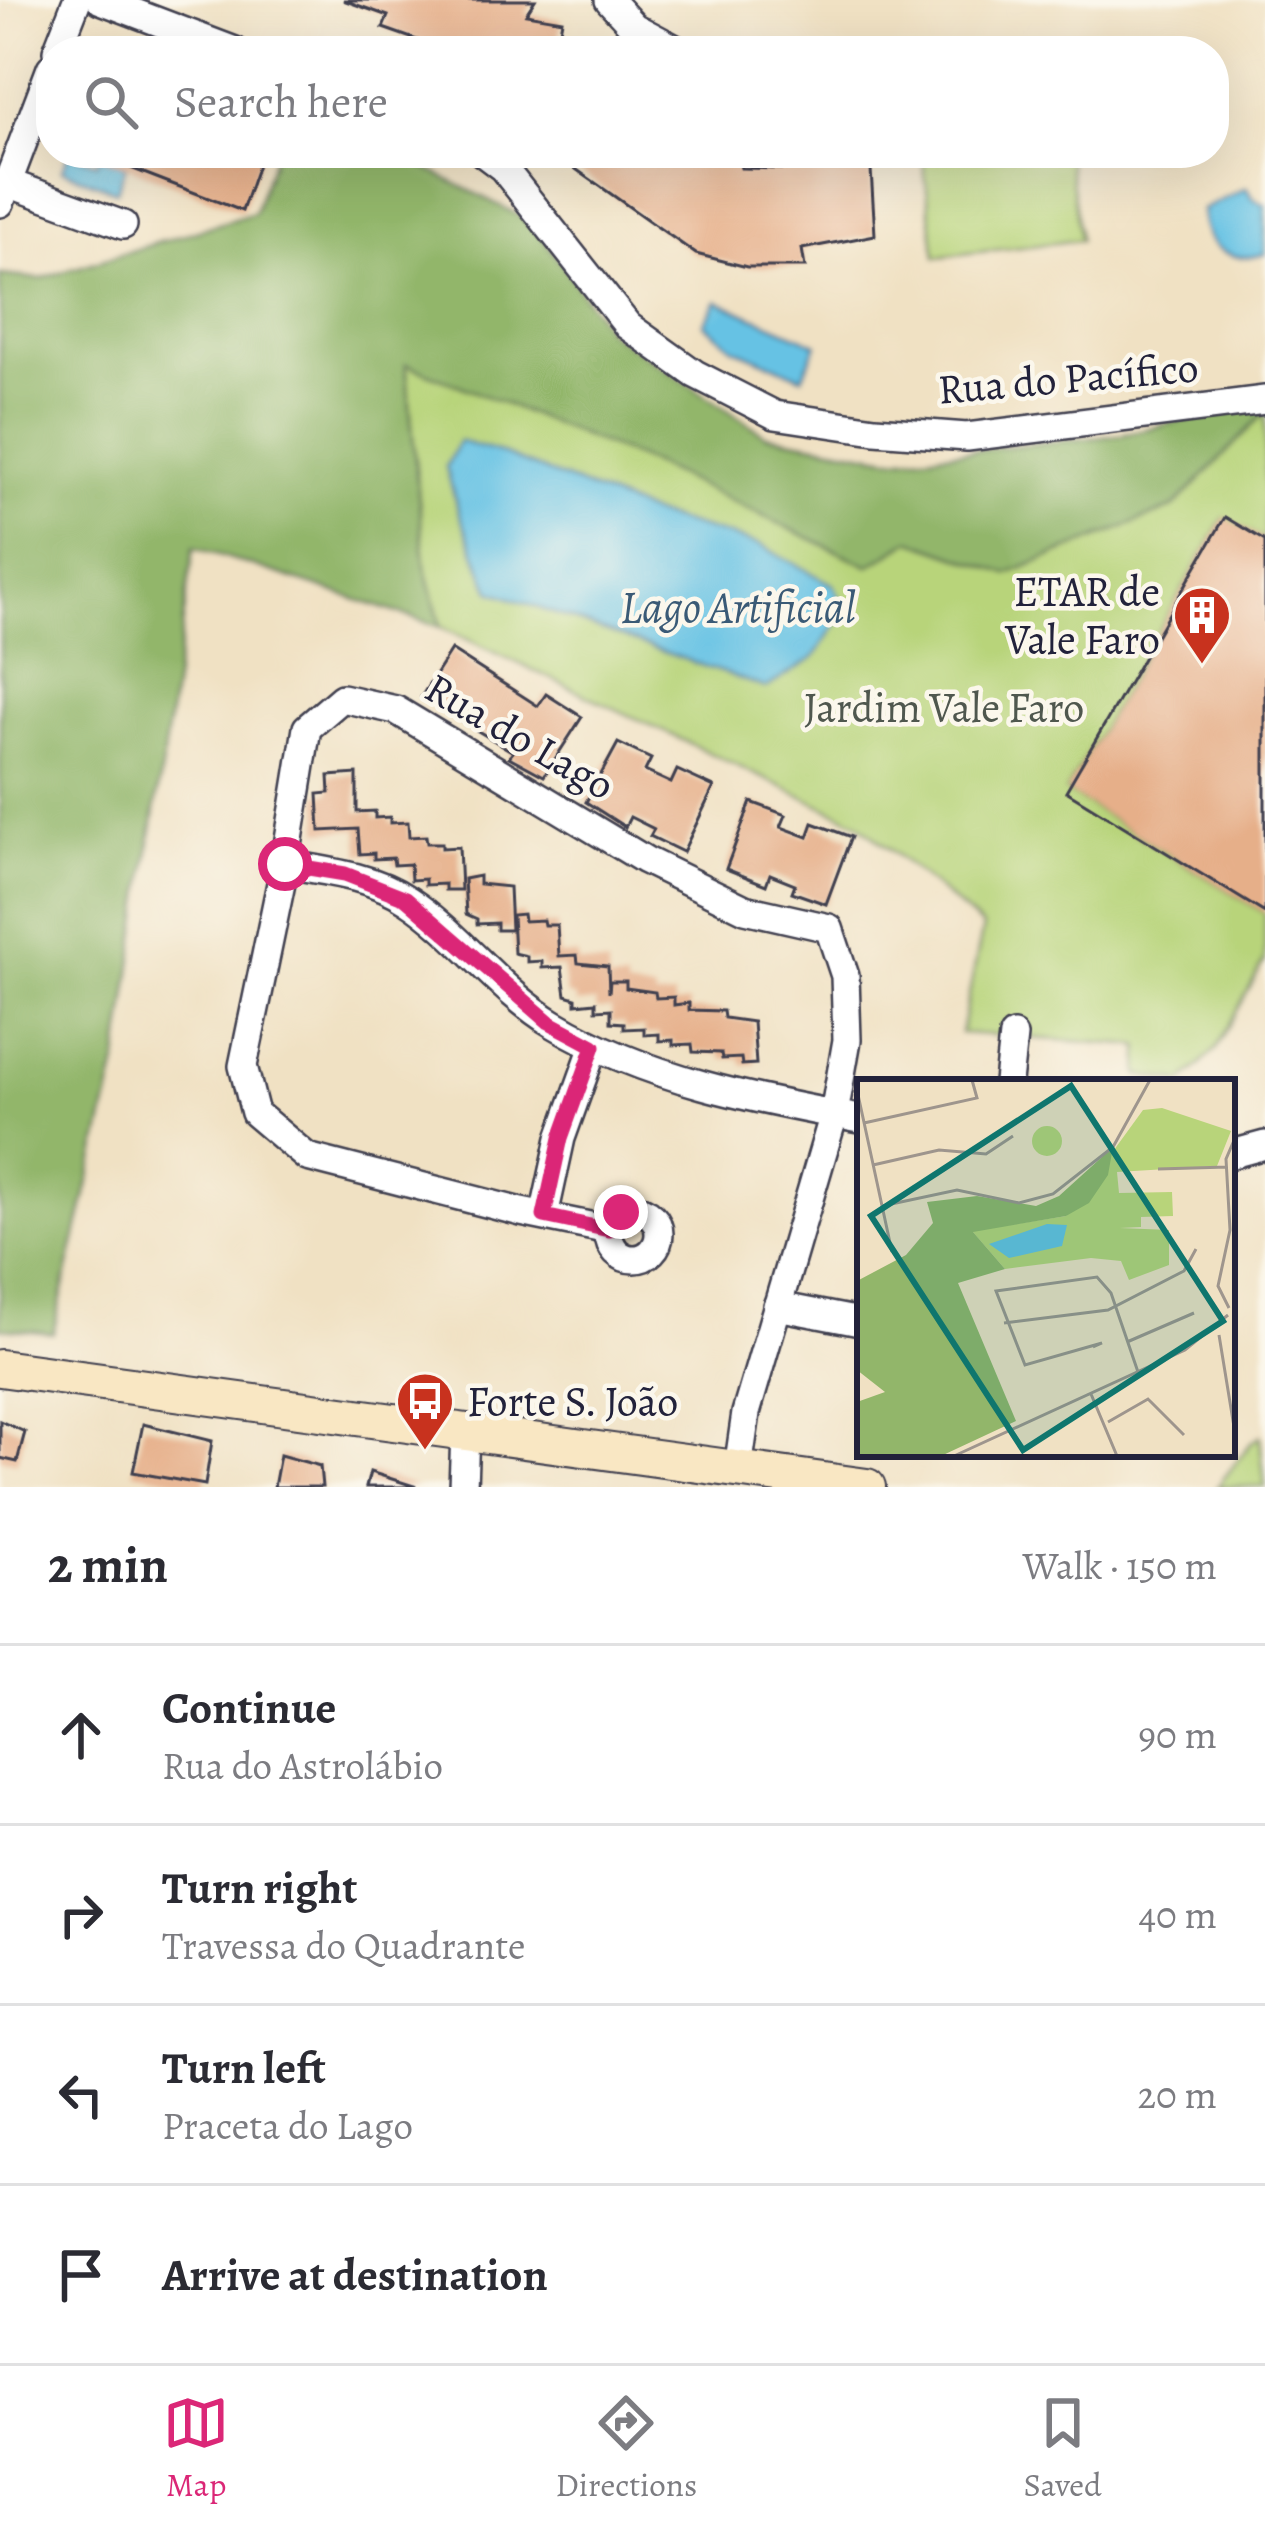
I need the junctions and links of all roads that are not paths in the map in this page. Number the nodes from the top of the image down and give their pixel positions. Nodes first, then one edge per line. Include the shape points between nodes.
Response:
1 (77, 0) edge
2 (101, 0) edge
3 (609, 0) edge
4 (63, 36) edge
5 (196, 36) edge
6 (651, 36) edge
7 (36, 108) edge
8 (503, 168) edge
9 (4, 193) edge
10 (123, 225) dead end
11 (1265, 400) edge
12 (285, 864) junction
13 (1013, 1036) dead end
14 (594, 1046) junction
15 (1007, 1079) edge
16 (847, 1116) edge
17 (1265, 1145) edge
18 (1235, 1153) edge
19 (544, 1216) junction
20 (609, 1230) dead end
21 (777, 1306) junction
22 (857, 1321) edge
23 (0, 1368) edge
24 (465, 1432) junction
25 (738, 1469) junction
26 (463, 1487) edge
27 (867, 1487) edge

1 - 4 street
2 - 5 street
3 - 6 street
7 - 9 street
8 - 11 street, Rua do Pacífico via 628,326 694,374 775,415 967,437
9 - 10 street
12 - 14 street via 345,874 406,898 549,1022
12 - 16 street, Rua do Lago via 308,728 342,698 396,710 645,860 745,908 829,928 845,976
12 - 19 street, Rua do Lago via 243,1066 255,1113 307,1156
13 - 15 street
14 - 16 street via 695,1082
14 - 19 street
16 - 21 street, Rua do Lago
17 - 18 street
19 - 20 street, Rua do Lago
21 - 22 street
21 - 25 street, Rua do Lago
23 - 24 street
24 - 25 street
24 - 26 street
25 - 27 street

